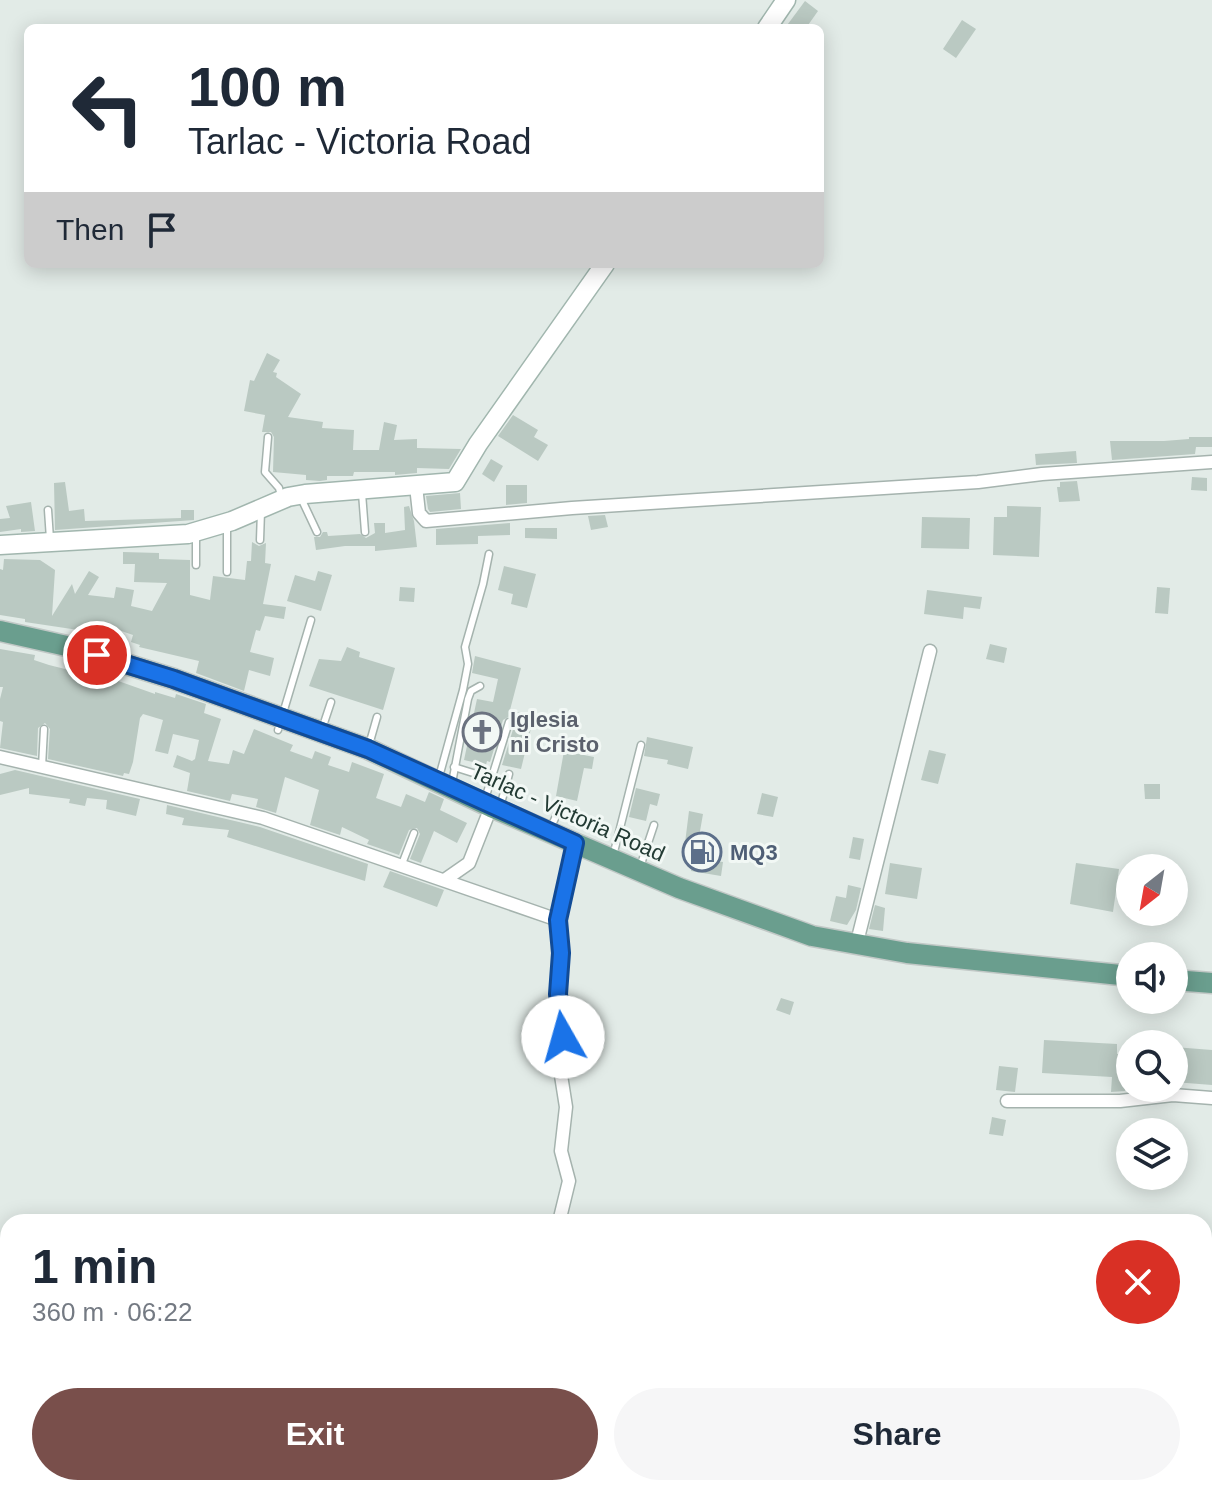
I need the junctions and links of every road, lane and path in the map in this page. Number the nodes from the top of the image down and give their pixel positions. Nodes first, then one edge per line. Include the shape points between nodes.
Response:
1 (786, 0) edge
2 (770, 24) edge
3 (602, 268) edge
4 (268, 437) dead end
5 (1212, 462) edge
6 (416, 486) junction
7 (362, 490) junction
8 (291, 497) junction
9 (261, 508) junction
10 (48, 510) dead end
11 (227, 523) junction
12 (317, 532) dead end
13 (365, 532) dead end
14 (196, 533) junction
15 (260, 540) dead end
16 (50, 543) junction
17 (0, 545) edge
18 (489, 554) dead end
19 (196, 565) dead end
20 (227, 572) dead end
21 (311, 620) dead end
22 (0, 631) edge
23 (930, 651) dead end
24 (480, 686) dead end
25 (331, 702) dead end
26 (377, 717) dead end
27 (509, 722) dead end
28 (280, 725) junction
29 (44, 729) dead end
30 (321, 733) junction
31 (641, 745) dead end
32 (368, 749) junction
33 (0, 757) edge
34 (42, 767) junction
35 (509, 774) dead end
36 (448, 778) junction
37 (492, 779) junction
38 (491, 806) junction
39 (571, 812) dead end
40 (654, 825) dead end
41 (549, 832) junction
42 (414, 833) dead end
43 (575, 843) junction
44 (612, 859) junction
45 (402, 864) junction
46 (638, 871) junction
47 (446, 879) junction
48 (558, 920) junction
49 (856, 946) junction
50 (1116, 974) edge
51 (1188, 981) edge
52 (1212, 983) edge
53 (1212, 1098) edge
54 (1007, 1101) dead end
55 (561, 1214) edge

1 - 2 street
3 - 6 street via 458,479
4 - 8 lane via 265,472
5 - 6 street via 426,521 419,513
6 - 7 street
7 - 8 street
7 - 13 lane
8 - 9 street
8 - 12 lane
9 - 11 street
9 - 15 lane
10 - 16 lane
11 - 14 street
11 - 20 lane
14 - 16 street
14 - 19 lane
16 - 17 street
18 - 36 lane via 465,647 468,664
21 - 28 lane
22 - 28 main road, Tarlac - Victoria Road via 174,679
23 - 49 street
24 - 36 lane via 468,699
25 - 30 lane
26 - 32 lane
27 - 37 lane
28 - 30 main road, Tarlac - Victoria Road
29 - 34 lane
30 - 32 main road, Tarlac - Victoria Road
31 - 44 lane
32 - 36 main road, Tarlac - Victoria Road
33 - 34 street
34 - 45 street via 263,818
35 - 38 lane
36 - 37 lane
36 - 38 main road, Tarlac - Victoria Road
37 - 38 lane
38 - 41 main road, Tarlac - Victoria Road
38 - 47 street via 469,863
39 - 41 lane via 558,812
40 - 46 lane
41 - 43 main road, Tarlac - Victoria Road
42 - 45 lane
43 - 44 main road, Tarlac - Victoria Road
43 - 48 street
44 - 46 main road, Tarlac - Victoria Road
45 - 47 street
46 - 49 main road, Tarlac - Victoria Road via 812,936
47 - 48 street
48 - 55 street via 558,994 565,1045 560,1069 566,1107 561,1151 569,1181
49 - 50 main road, Tarlac - Victoria Road
51 - 52 main road
53 - 54 street

